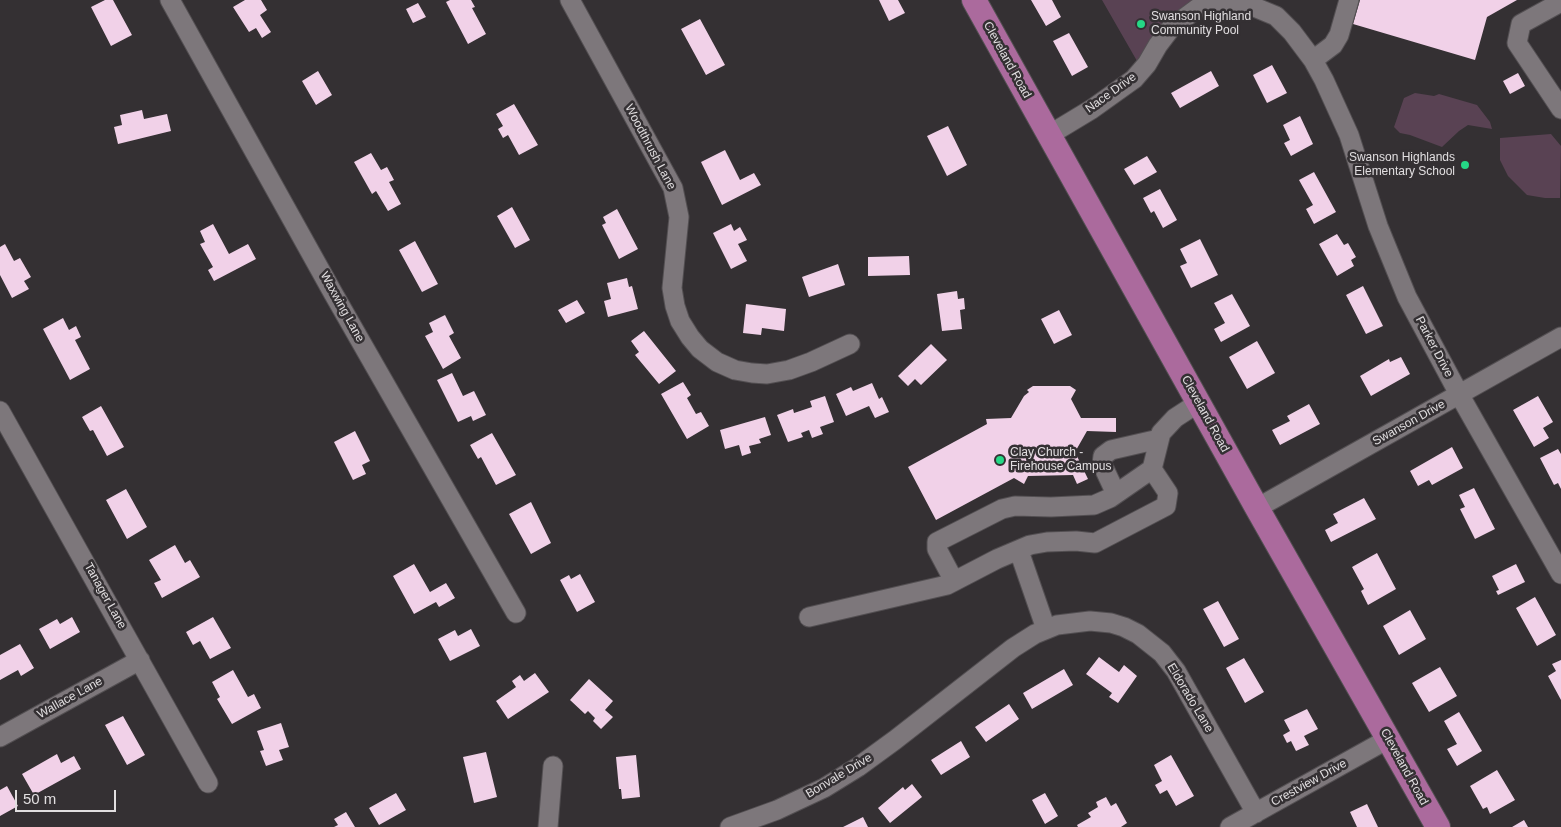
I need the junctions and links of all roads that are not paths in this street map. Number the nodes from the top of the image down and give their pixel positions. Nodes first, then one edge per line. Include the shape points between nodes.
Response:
1 (170, 0) edge
2 (570, 0) edge
3 (974, 0) edge
4 (1349, 0) edge
5 (1561, 2) edge
6 (1278, 8) edge
7 (1313, 60) junction
8 (1337, 107) joint
9 (1561, 109) edge
10 (1049, 135) junction
11 (1561, 337) edge
12 (850, 344) dead end
13 (1459, 394) junction
14 (1198, 403) junction
15 (0, 411) edge
16 (1159, 439) junction
17 (1152, 469) junction
18 (1116, 494) junction
19 (1257, 508) junction
20 (1018, 551) junction
21 (1561, 574) edge
22 (954, 581) junction
23 (516, 613) dead end
24 (809, 617) dead end
25 (1046, 629) junction
26 (140, 660) junction
27 (939, 706) joint
28 (0, 737) edge
29 (1388, 739) junction
30 (552, 766) dead end
31 (208, 782) dead end
32 (1256, 812) junction
33 (548, 827) edge
34 (730, 827) edge
35 (1230, 827) edge
36 (1438, 827) edge

1 - 23 street, Waxwing Lane
2 - 12 street, Woodthrush Lane via 673,188 679,217 672,288 680,321 690,337 717,362 735,370 767,374 790,370
3 - 10 main road, Cleveland Road
4 - 7 street via 1333,45
5 - 9 street via 1522,24 1517,43
6 - 7 street, Nace Drive
6 - 10 street, Nace Drive via 1227,2 1198,8 1171,28 1148,64 1134,79
7 - 8 street, Nace Drive
8 - 13 street, Parker Drive via 1396,273
10 - 14 main road, Cleveland Road
11 - 13 street, Swanson Drive
13 - 19 street, Swanson Drive
13 - 21 street, Parker Drive
14 - 16 street via 1175,418
14 - 19 main road, Cleveland Road
15 - 26 street, Tanager Lane
16 - 17 street
16 - 18 street via 1111,450 1103,456 1102,464
17 - 18 street
17 - 20 street via 1168,493 1166,506 1095,543 1076,540 1047,542
18 - 22 street via 1094,505 1015,506 943,538 937,542 937,549
19 - 29 main road, Cleveland Road
20 - 22 street
20 - 25 street
22 - 24 street
25 - 27 street, Eldorado Lane via 1013,648
25 - 32 street, Eldorado Lane via 1074,622 1111,623 1151,643 1176,671
26 - 28 street, Wallace Lane
26 - 31 street, Tanager Lane
27 - 34 street, Bonvale Drive via 858,767 824,788
29 - 32 street, Crestview Drive
29 - 36 main road, Cleveland Road
30 - 33 street
32 - 35 street, Crestview Drive

